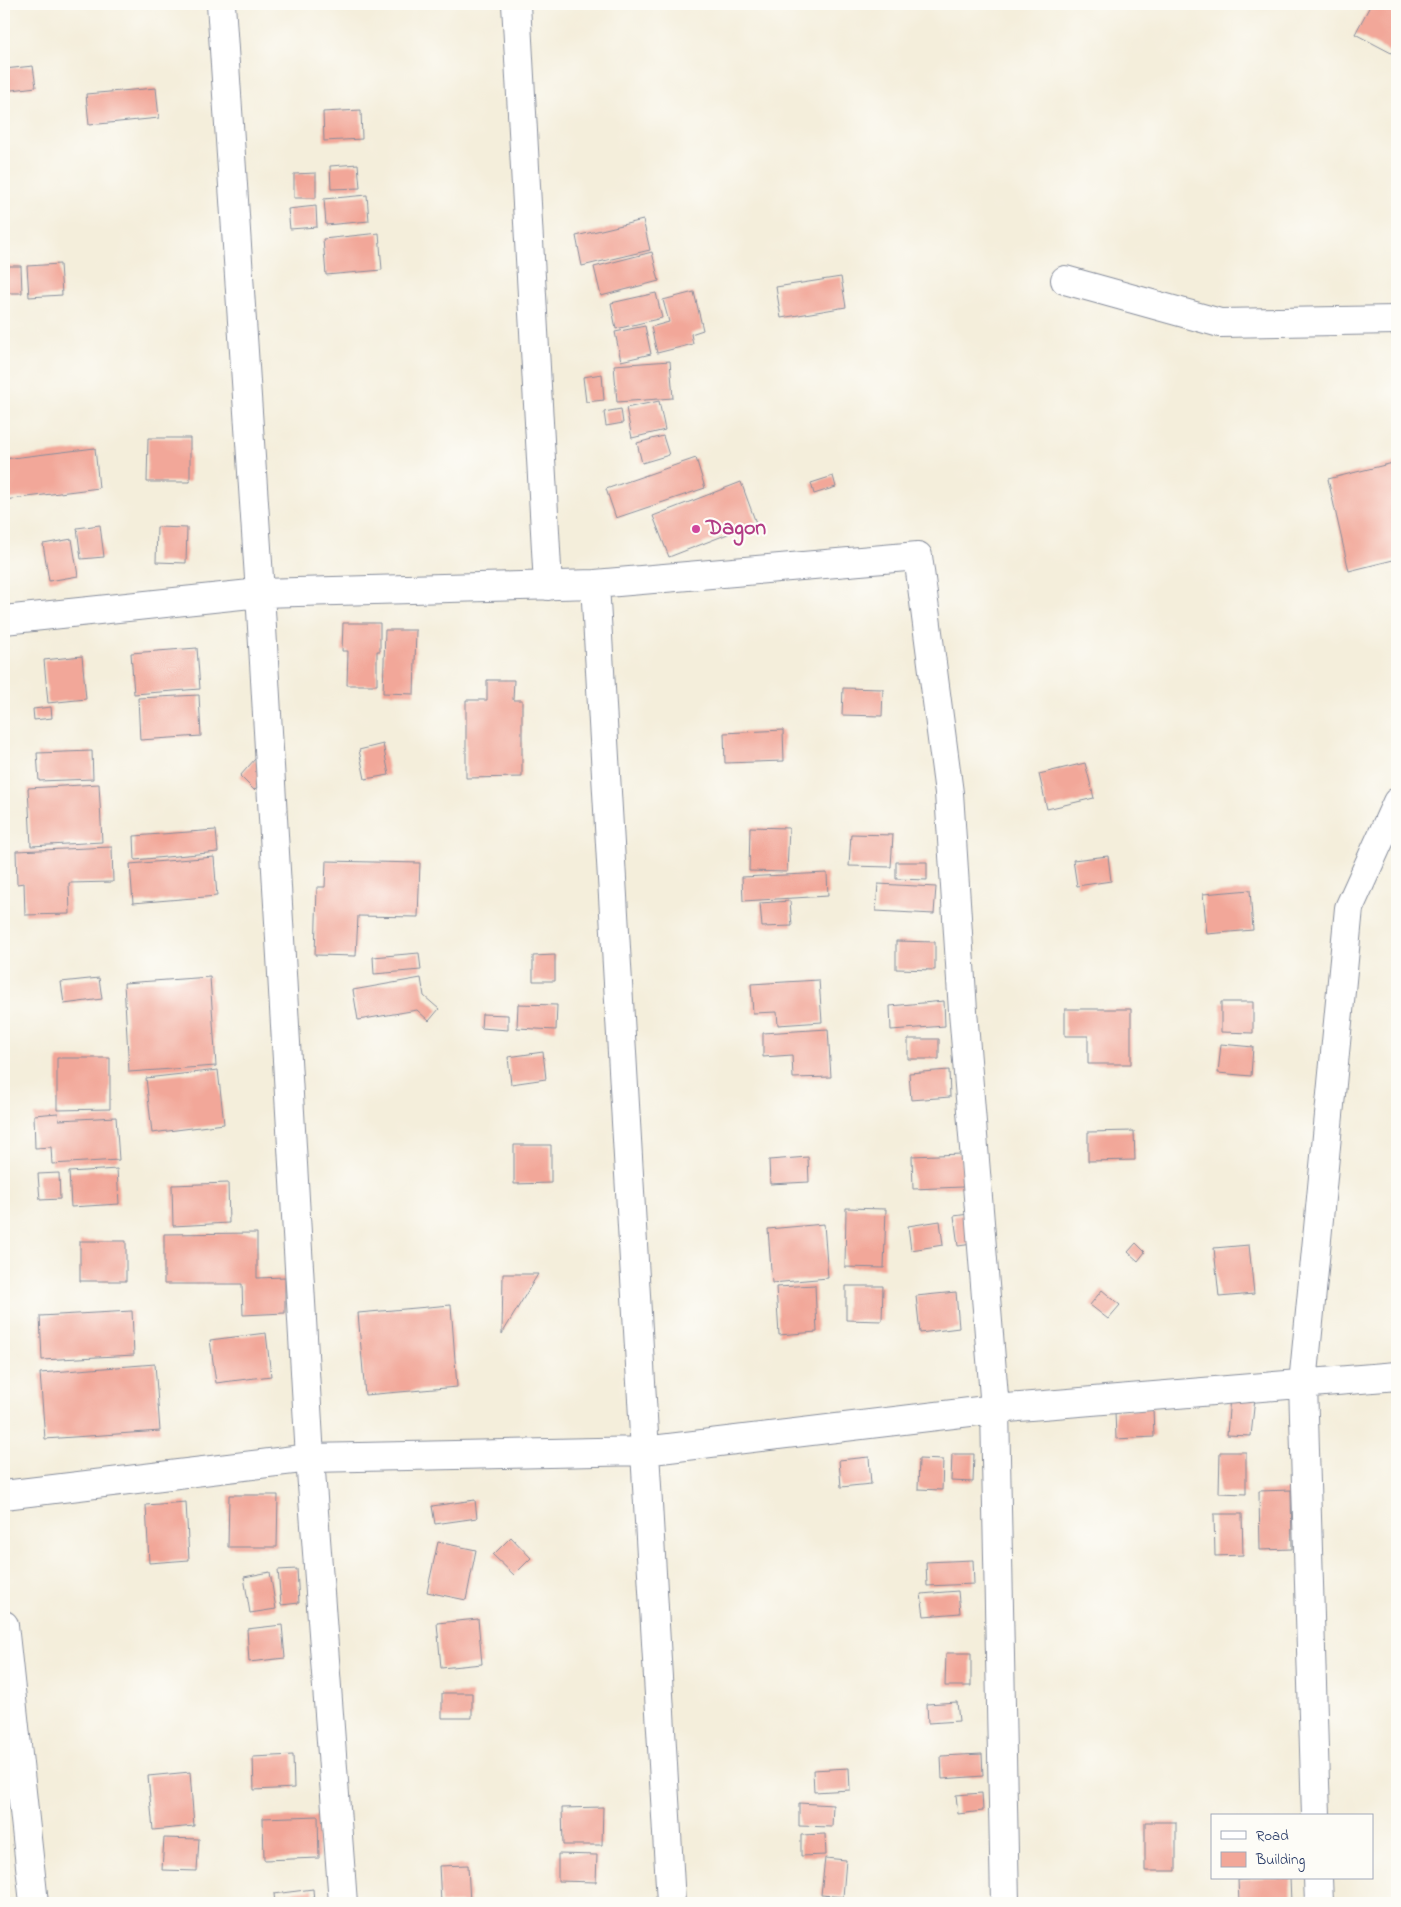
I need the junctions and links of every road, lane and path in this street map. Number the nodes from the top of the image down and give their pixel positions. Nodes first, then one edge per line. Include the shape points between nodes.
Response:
1 (220, 4) edge
2 (516, 4) edge
3 (1065, 280) dead end
4 (1397, 320) edge
5 (595, 584) junction
6 (548, 586) junction
7 (260, 593) junction
8 (4, 620) edge
9 (1397, 802) edge
10 (1397, 1376) edge
11 (1303, 1384) junction
12 (995, 1409) junction
13 (644, 1451) junction
14 (310, 1458) junction
15 (4, 1495) edge
16 (4, 1625) edge
17 (1316, 1814) edge
18 (1318, 1880) edge
19 (34, 1903) edge
20 (343, 1903) edge
21 (671, 1903) edge
22 (1005, 1903) edge
23 (1319, 1903) edge

1 - 7 street
2 - 6 street
3 - 4 street via 1220,323
5 - 6 street
5 - 12 street via 918,556 949,793
5 - 13 street
6 - 7 street
7 - 8 street
7 - 14 street
9 - 11 street via 1349,908
10 - 11 street
11 - 12 street
11 - 17 street
12 - 13 street
12 - 22 street
13 - 14 street
13 - 21 street
14 - 15 street
14 - 20 street
16 - 19 street
18 - 23 street

